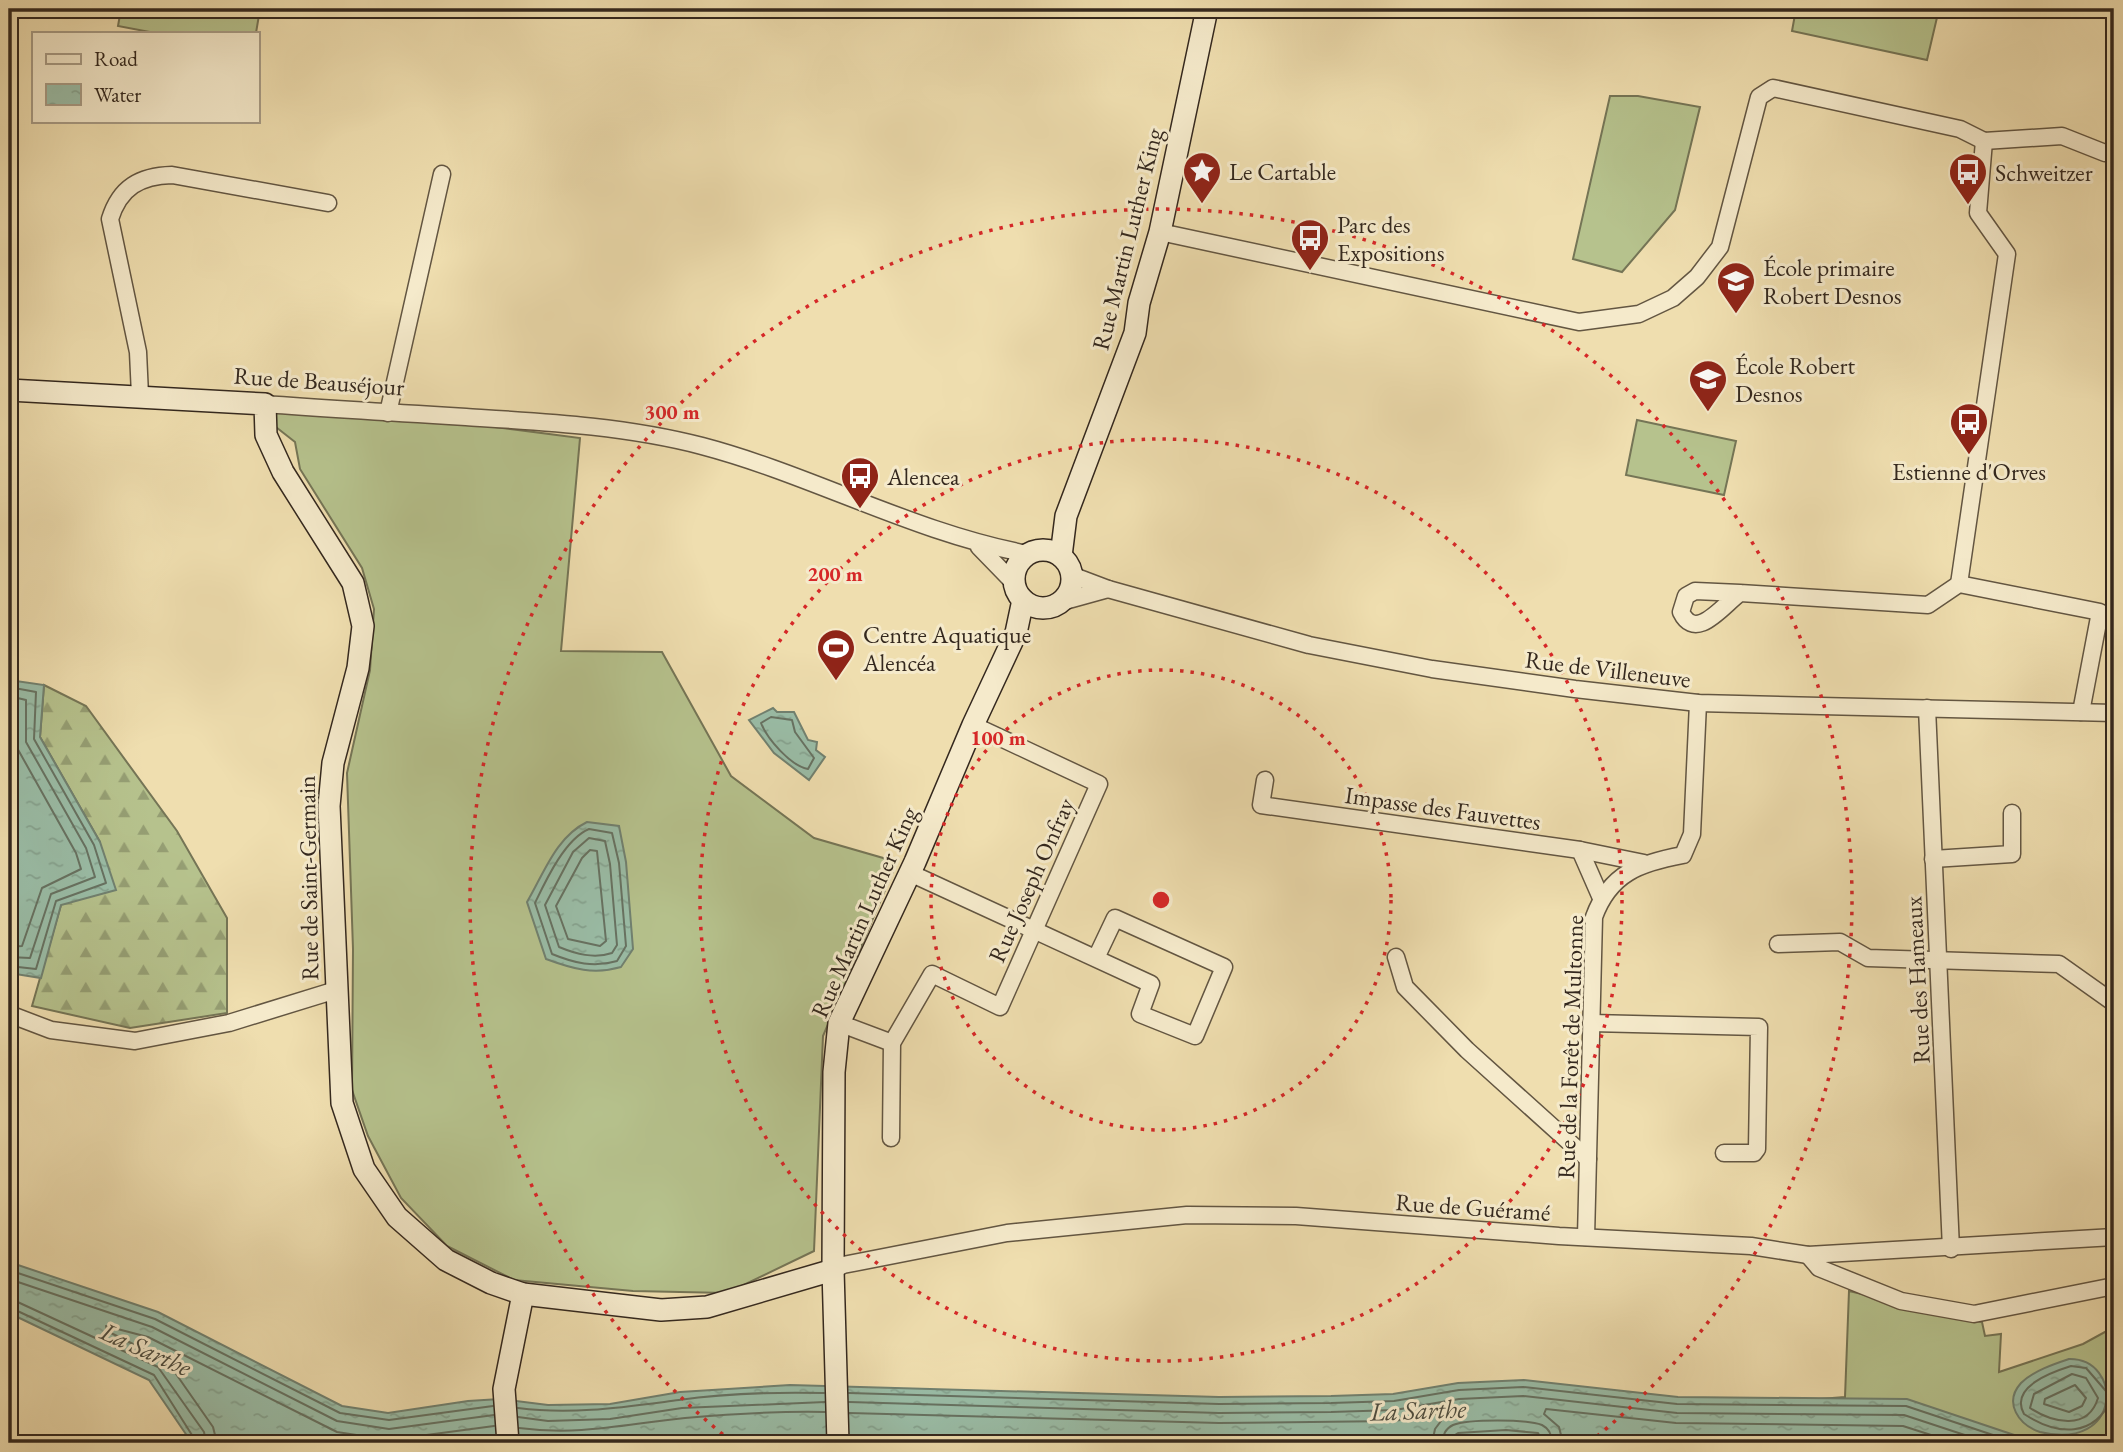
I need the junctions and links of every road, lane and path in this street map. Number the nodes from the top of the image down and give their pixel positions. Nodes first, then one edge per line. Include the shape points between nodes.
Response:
1 (1207, 9) edge
2 (1984, 141) junction
3 (2114, 151) edge
4 (442, 174) dead end
5 (328, 203) dead end
6 (1167, 233) junction
7 (9, 390) edge
8 (140, 395) junction
9 (265, 404) junction
10 (387, 413) junction
11 (977, 545) junction
12 (1050, 559) junction
13 (1959, 584) junction
14 (1108, 589) junction
15 (1740, 593) dead end
16 (1026, 597) junction
17 (1061, 602) junction
18 (1698, 703) junction
19 (1927, 708) junction
20 (2081, 712) junction
21 (2114, 713) edge
22 (973, 725) junction
23 (1265, 780) dead end
24 (2012, 813) dead end
25 (1580, 850) junction
26 (1933, 859) junction
27 (1644, 863) junction
28 (910, 873) junction
29 (1601, 898) junction
30 (1034, 930) junction
31 (1778, 944) dead end
32 (1396, 957) dead end
33 (1096, 958) junction
34 (1939, 962) junction
35 (336, 990) junction
36 (2114, 1003) edge
37 (9, 1014) edge
38 (839, 1023) junction
39 (1591, 1023) junction
40 (892, 1043) junction
41 (891, 1138) dead end
42 (1724, 1153) dead end
43 (1588, 1159) junction
44 (1586, 1237) junction
45 (2114, 1237) edge
46 (1951, 1249) junction
47 (1808, 1255) junction
48 (833, 1270) junction
49 (2114, 1286) edge
50 (523, 1294) junction
51 (508, 1443) edge
52 (838, 1443) edge

1 - 6 street, Rue Martin Luther King
2 - 3 street via 2062,136 2105,153
2 - 6 street via 1960,129 1766,90 1759,97 1720,247 1673,299 1639,314 1604,320 1579,321 1509,309
2 - 13 street via 1978,213 2007,254
4 - 10 street
5 - 8 street via 172,175 132,183 116,200 110,219 138,352
6 - 12 street, Rue Martin Luther King via 1139,303 1135,333
7 - 8 street, Rue de Beauséjour
8 - 9 street, Rue de Beauséjour
9 - 10 street, Rue de Beauséjour
9 - 35 street, Rue de Saint-Germain via 266,435 283,472 353,583 363,626 358,668 333,763 329,806
10 - 11 street, Rue de Beauséjour via 624,430 701,446
11 - 12 street
11 - 16 street
12 - 14 street, Rue de Villeneuve
12 - 16 street, Rue Martin Luther King via 1016,566
12 - 17 street via 1071,585
13 - 15 street via 1928,605
13 - 20 street via 2100,612
14 - 17 street
14 - 18 street, Rue de Villeneuve via 1309,645 1405,663
16 - 17 street
16 - 22 street, Rue Martin Luther King via 1016,633
18 - 19 street, Rue de Villeneuve
18 - 27 street, Rue de la Forêt de Multonne via 1692,834 1683,855
19 - 20 street, Rue de Villeneuve
19 - 26 street, Rue des Hameaux
20 - 21 street, Rue de Villeneuve
22 - 28 street, Rue Martin Luther King
22 - 30 street, Rue Joseph Onfray via 1099,784
23 - 25 street, Impasse des Fauvettes via 1261,805
24 - 26 street via 2012,854
25 - 27 street, Impasse des Fauvettes
25 - 29 street
26 - 34 street, Rue des Hameaux
27 - 29 street, Rue de la Forêt de Multonne
28 - 30 street
28 - 38 street, Rue Martin Luther King
29 - 39 street, Rue de la Forêt de Multonne via 1594,917
30 - 33 street
30 - 40 street, Rue Joseph Onfray via 1000,1007 932,974
31 - 34 street via 1840,942 1868,958
32 - 43 street via 1405,986 1467,1050
33 - 33 street via 1115,918 1224,967 1195,1036 1140,1014 1151,984
34 - 36 street via 2060,964
34 - 46 street, Rue des Hameaux
35 - 37 street via 229,1023 135,1041 51,1030
35 - 50 street, Rue de Saint-Germain via 342,1103 364,1169 397,1217 446,1260
38 - 40 street
38 - 48 street, Rue Martin Luther King via 834,1072
39 - 42 street via 1759,1027 1757,1149 1754,1153
39 - 43 street, Rue de la Forêt de Multonne
40 - 41 street
43 - 44 street, Rue de la Forêt de Multonne
44 - 47 street, Rue de Guéramé via 1751,1245
44 - 48 street, Rue de Guéramé via 1296,1216 1187,1214 1007,1233
45 - 46 street, Rue de Guéramé
46 - 47 street, Rue de Guéramé
47 - 49 street via 1819,1268 1901,1301 1974,1314
48 - 50 street, Rue de Saint-Germain via 707,1307 661,1310
48 - 52 street, Rue Martin Luther King
50 - 51 street via 504,1390

